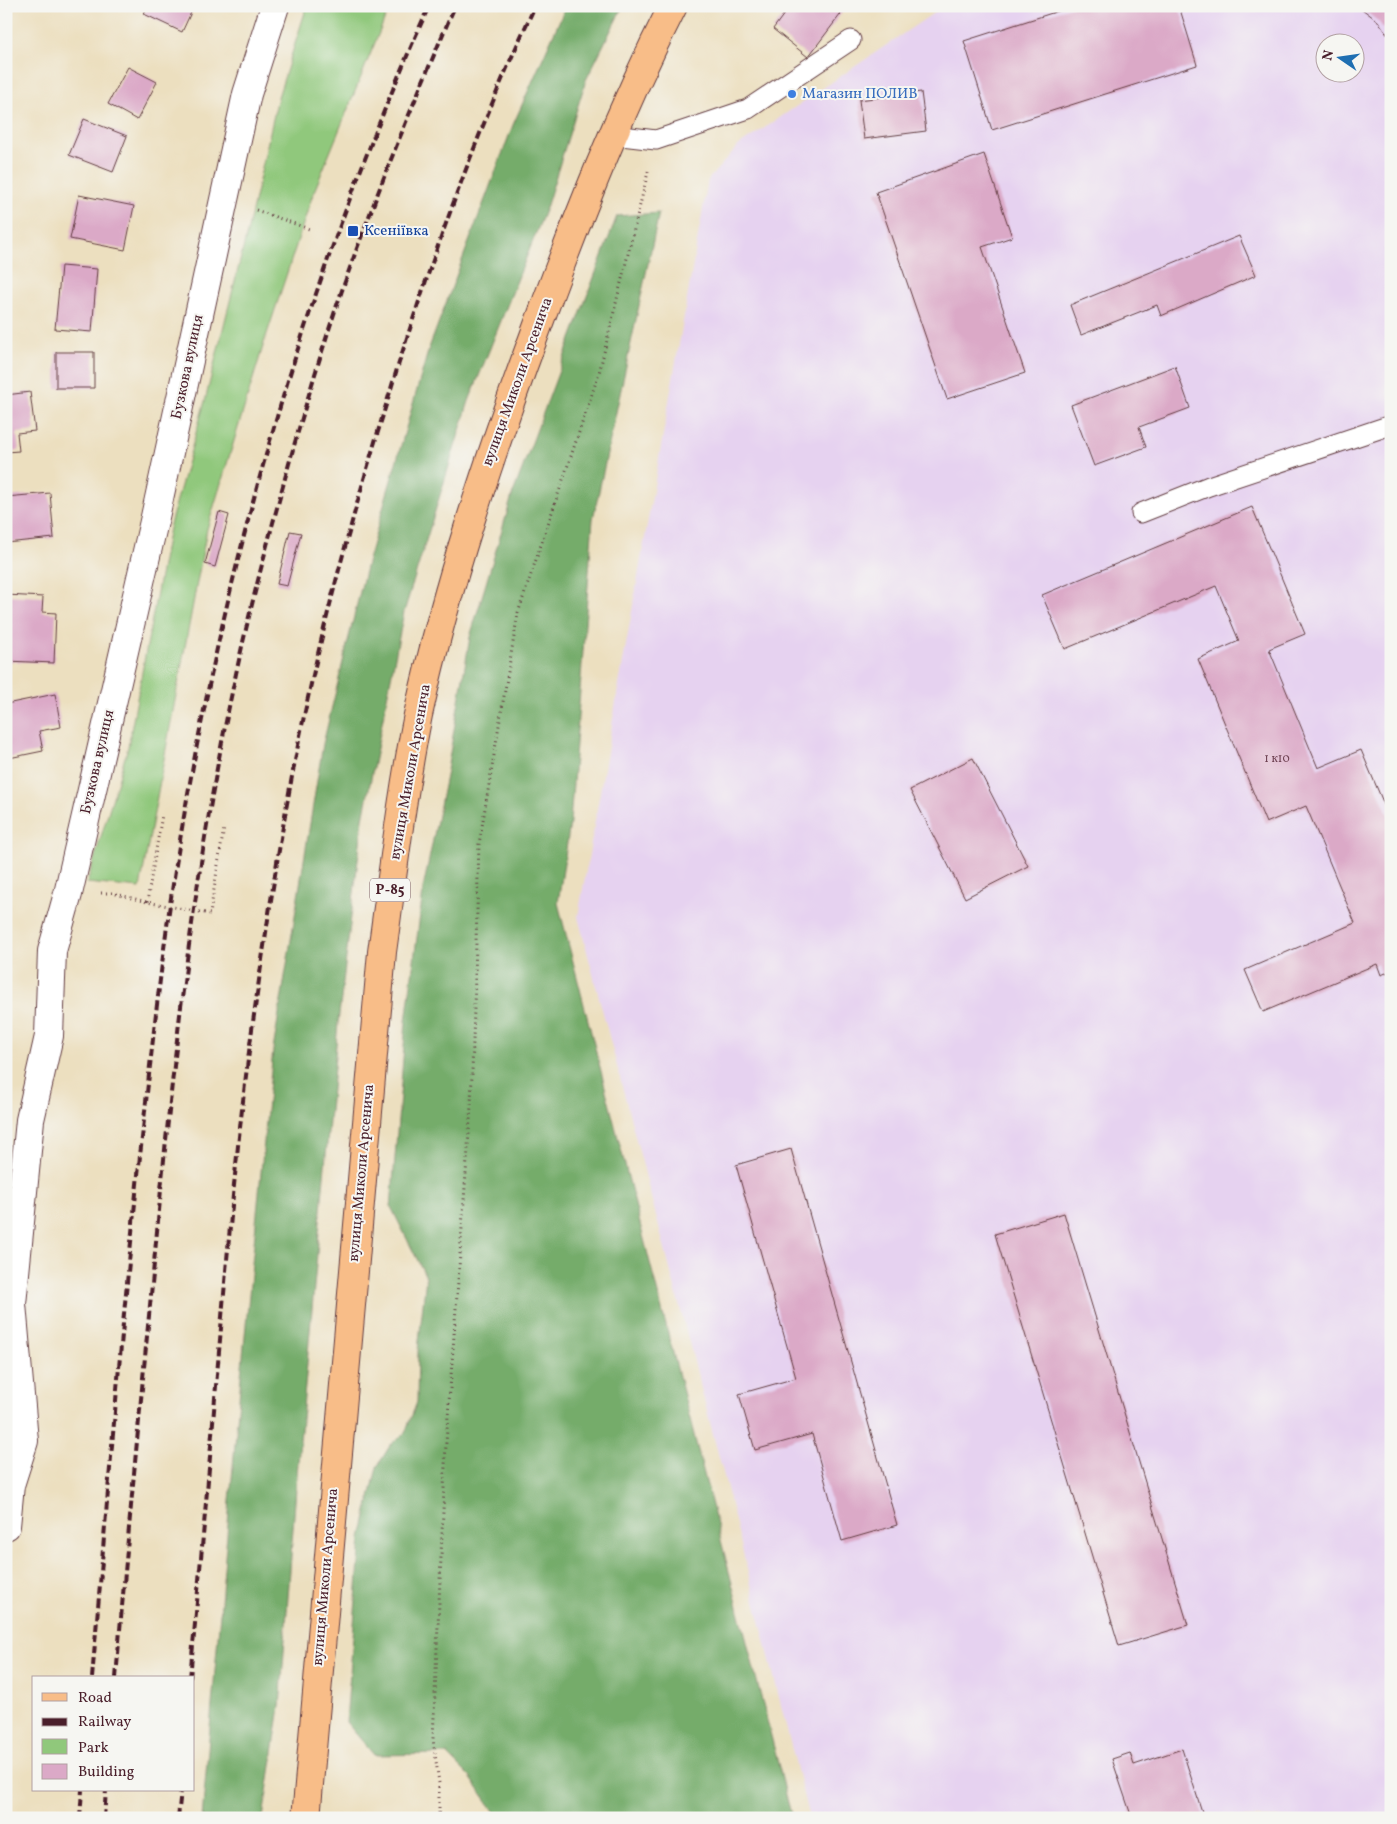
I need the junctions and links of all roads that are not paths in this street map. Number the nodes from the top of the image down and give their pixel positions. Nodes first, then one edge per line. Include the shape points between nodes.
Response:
1 (275, 6) edge
2 (673, 6) edge
3 (851, 40) dead end
4 (612, 135) junction
5 (1391, 425) edge
6 (1141, 512) dead end
7 (6, 1526) edge
8 (306, 1818) edge

1 - 7 street, Бузкова вулиця via 247,94 155,517 52,952 48,1036 30,1120 12,1304 24,1441 10,1485
2 - 4 main road, вулиця Миколи Арсенича / Р-85
3 - 4 lane via 748,109 656,140
4 - 8 main road, вулиця Миколи Арсенича / Р-85 via 559,268 476,500 418,715 399,823 382,952
5 - 6 lane

